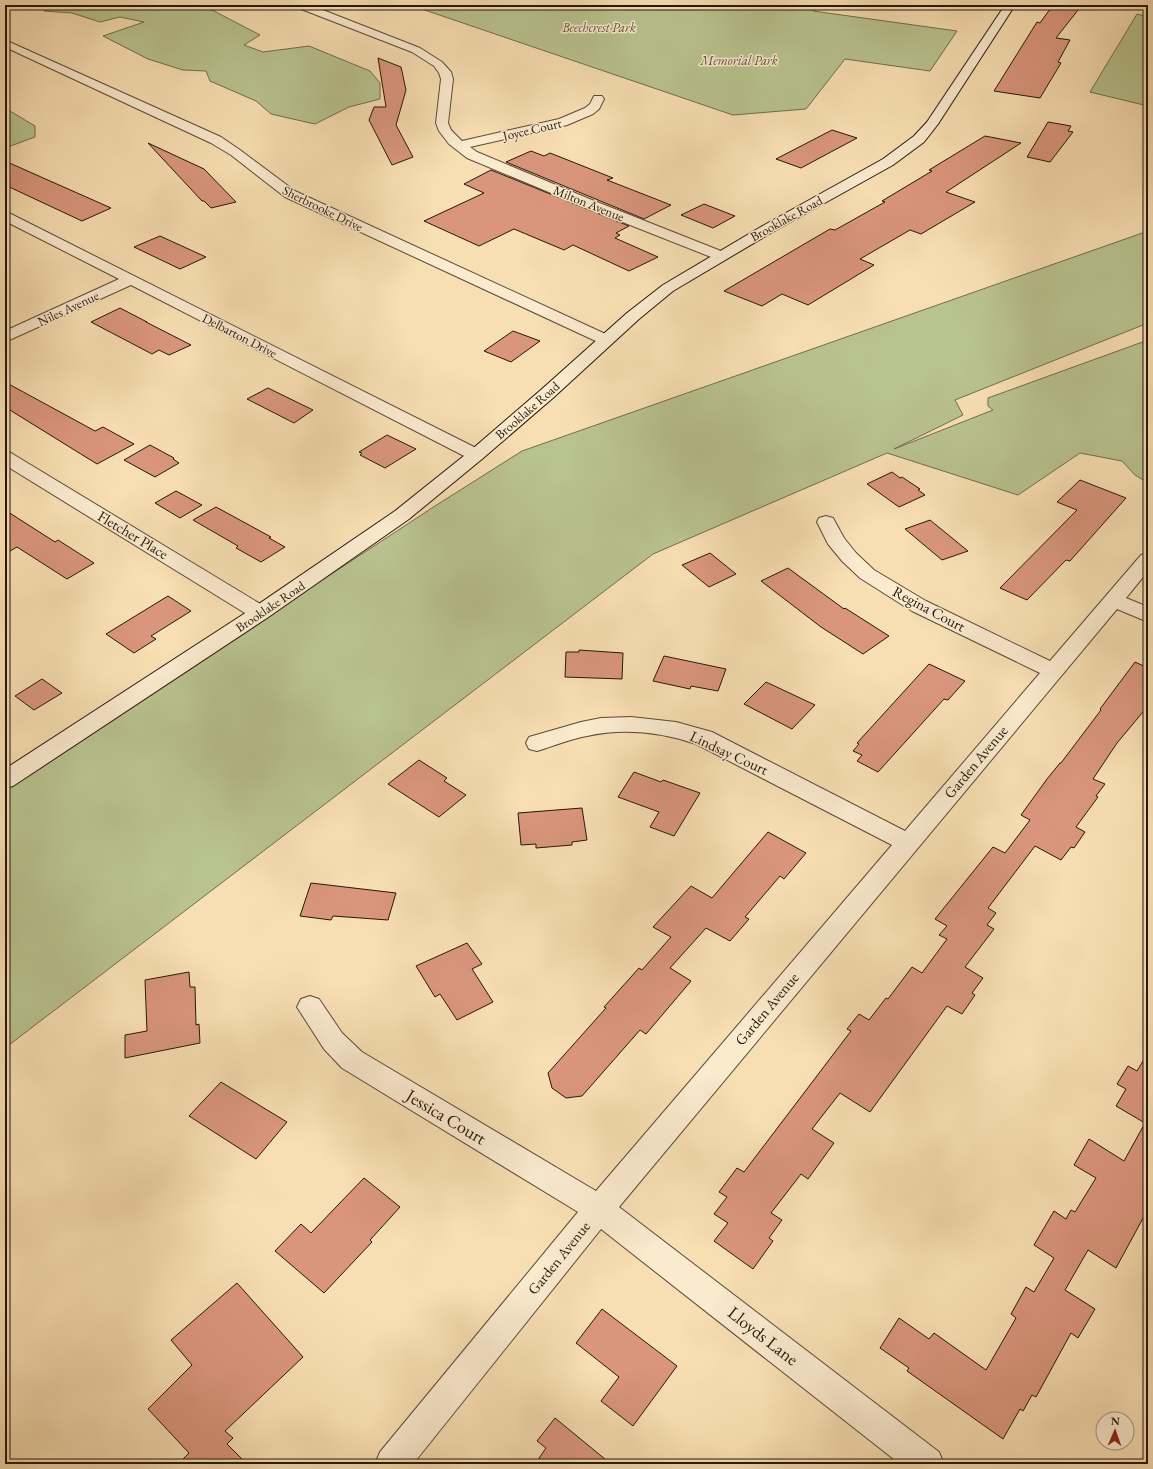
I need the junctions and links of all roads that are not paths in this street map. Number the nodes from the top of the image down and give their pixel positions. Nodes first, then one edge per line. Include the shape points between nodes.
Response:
1 (300, 5) edge
2 (1010, 5) edge
3 (5, 43) edge
4 (598, 99) dead end
5 (459, 146) junction
6 (5, 215) edge
7 (721, 256) junction
8 (131, 279) junction
9 (5, 337) edge
10 (606, 340) junction
11 (476, 455) junction
12 (5, 457) edge
13 (826, 522) dead end
14 (1148, 559) edge
15 (1113, 600) junction
16 (260, 613) junction
17 (1148, 615) edge
18 (1053, 671) junction
19 (537, 743) dead end
20 (5, 780) edge
21 (908, 843) junction
22 (310, 1007) dead end
23 (599, 1208) junction
24 (392, 1464) edge
25 (927, 1464) edge

1 - 5 street via 416,50 438,64 447,79 442,123 445,131
2 - 7 street, Brooklake Road via 932,124 919,139 888,162
3 - 10 street, Sherbrooke Drive via 226,146 290,194
4 - 5 street, Joyce Court via 590,111 563,122
5 - 7 street, Milton Avenue via 472,155 586,203
6 - 8 street, Delbarton Drive
7 - 10 street, Brooklake Road via 668,288
8 - 9 street, Niles Avenue
8 - 11 street, Delbarton Drive
10 - 11 street, Brooklake Road
11 - 16 street, Brooklake Road via 402,515
12 - 16 street, Fletcher Place
13 - 18 street, Regina Court via 835,540 867,574 919,606
14 - 15 street, Garden Avenue
15 - 17 street
15 - 18 street, Garden Avenue
16 - 20 street, Brooklake Road
18 - 21 street, Garden Avenue
19 - 21 street, Lindsay Court via 587,728 604,726 638,724 688,732
21 - 23 street, Garden Avenue
22 - 23 street, Jessica Court via 333,1041 352,1060
23 - 24 street, Garden Avenue
23 - 25 street, Lloyds Lane

